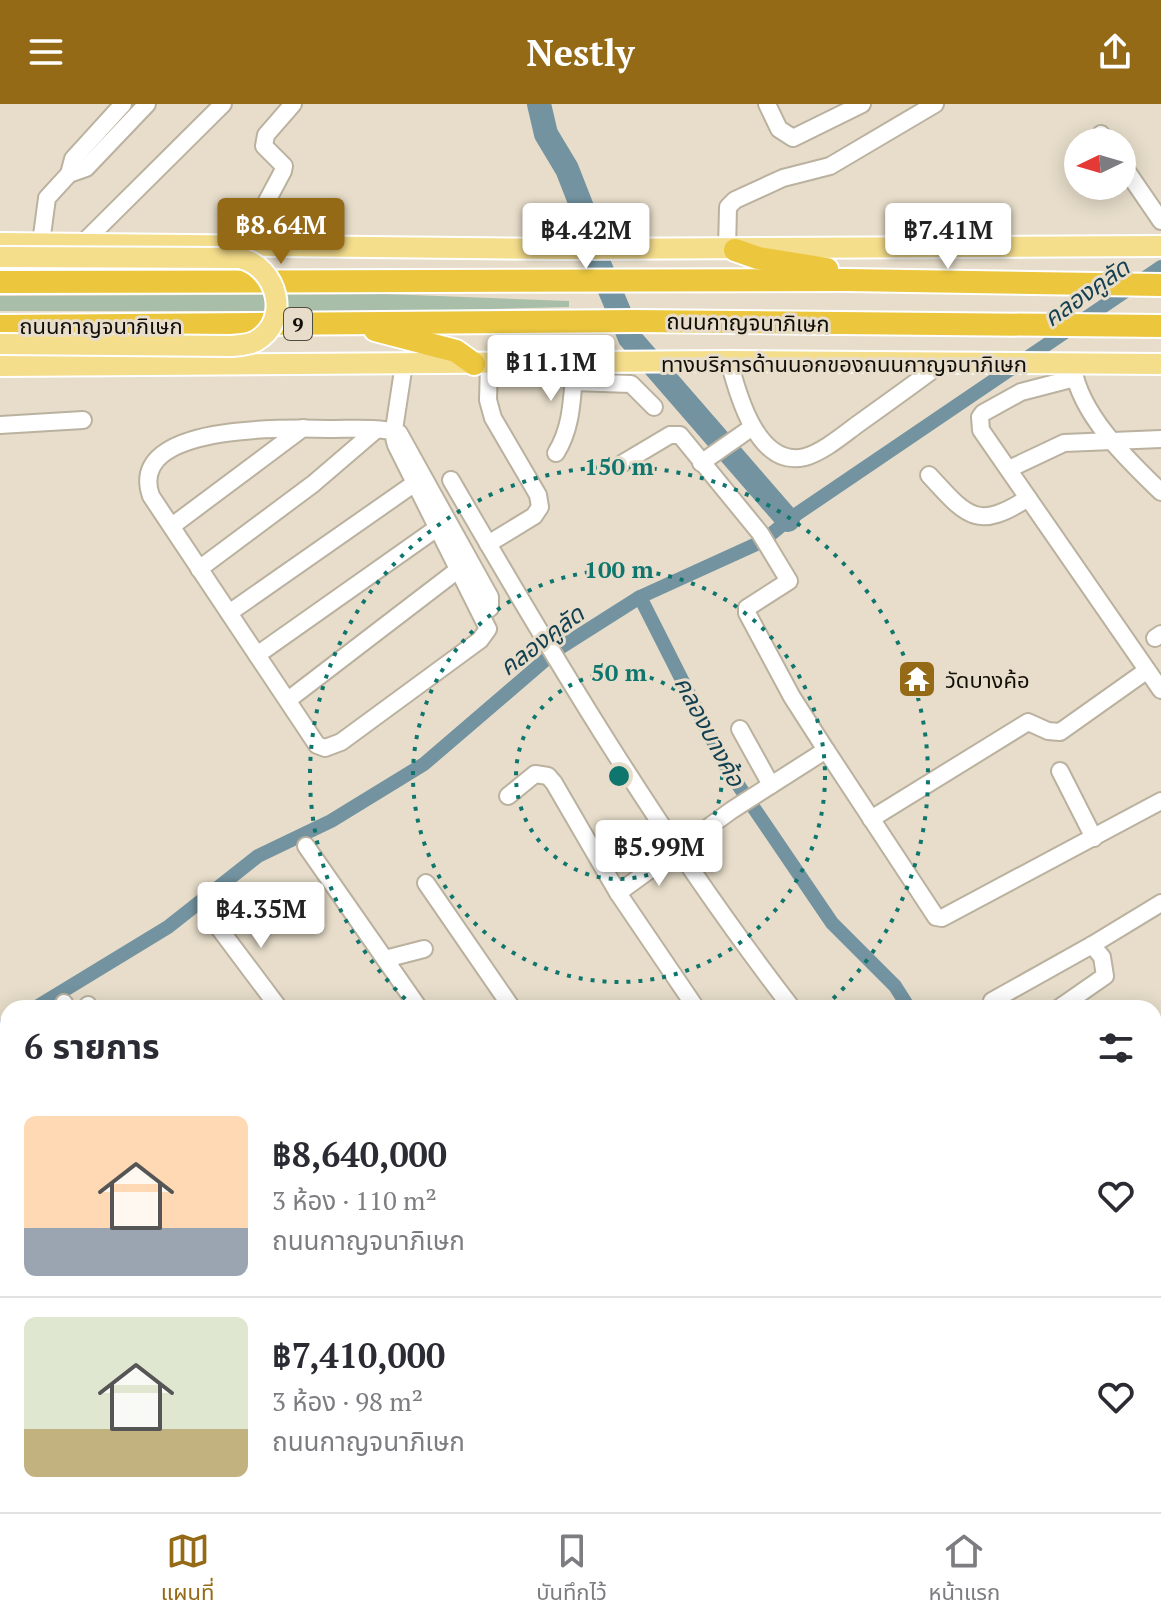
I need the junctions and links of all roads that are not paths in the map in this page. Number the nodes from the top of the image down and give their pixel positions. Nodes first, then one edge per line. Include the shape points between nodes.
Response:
1 (123, 104) edge
2 (147, 104) edge
3 (223, 104) edge
4 (293, 104) edge
5 (767, 104) edge
6 (862, 104) edge
7 (935, 104) edge
8 (69, 174) junction
9 (1136, 184) edge
10 (1161, 221) edge
11 (0, 243) edge
12 (41, 243) junction
13 (82, 244) junction
14 (244, 244) junction
15 (1161, 246) edge
16 (731, 250) junction
17 (0, 257) edge
18 (847, 280) junction
19 (0, 282) edge
20 (1161, 285) edge
21 (363, 324) junction
22 (0, 326) edge
23 (1161, 326) edge
24 (0, 344) edge
25 (729, 361) junction
26 (942, 363) junction
27 (404, 364) junction
28 (482, 364) junction
29 (1161, 364) edge
30 (0, 366) edge
31 (1067, 368) junction
32 (574, 373) junction
33 (654, 407) dead end
34 (83, 420) dead end
35 (0, 425) edge
36 (303, 428) junction
37 (751, 428) junction
38 (376, 430) junction
39 (394, 431) junction
40 (1161, 439) edge
41 (1112, 441) junction
42 (556, 453) dead end
43 (708, 457) junction
44 (623, 463) dead end
45 (1009, 469) junction
46 (929, 475) dead end
47 (451, 480) dead end
48 (415, 483) junction
49 (1161, 492) edge
50 (1028, 498) junction
51 (172, 526) junction
52 (437, 528) junction
53 (488, 544) junction
54 (199, 569) junction
55 (459, 569) junction
56 (229, 613) junction
57 (481, 614) junction
58 (257, 655) junction
59 (1146, 671) junction
60 (1161, 690) edge
61 (288, 700) junction
62 (740, 729) dead end
63 (826, 750) junction
64 (1060, 771) dead end
65 (771, 785) junction
66 (508, 796) dead end
67 (1161, 801) edge
68 (871, 819) junction
69 (1094, 838) junction
70 (306, 846) dead end
71 (677, 851) junction
72 (426, 883) dead end
73 (618, 893) junction
74 (1161, 903) edge
75 (210, 916) dead end
76 (1092, 945) junction
77 (424, 949) dead end
78 (385, 959) junction
79 (273, 1000) edge
80 (413, 1000) edge
81 (506, 1000) edge
82 (691, 1000) edge
83 (786, 1000) edge
84 (994, 1000) edge
85 (1075, 1000) edge

1 - 8 street via 73,159
2 - 8 street via 86,168
3 - 13 street
4 - 14 street via 266,135 264,146 283,171
5 - 6 street via 779,129 790,138
7 - 16 street via 830,166 783,178 735,200 728,207
8 - 12 street via 47,198
9 - 10 street
11 - 12 main road
12 - 13 main road
13 - 14 main road
14 - 16 main road
15 - 16 main road
16 - 18 highway via 831,270
17 - 24 main road, bridge via 240,258 266,274 277,307 259,339 232,346
18 - 19 highway, ถนนกาญจนาภิเษก / 9
18 - 20 highway, ถนนกาญจนาภิเษก / 9
21 - 22 highway, ถนนกาญจนาภิเษก / 9
21 - 23 highway, ถนนกาญจนาภิเษก / 9
21 - 28 highway via 456,351
25 - 26 main road, ทางบริการด้านนอกของถนนกาญจนาภิเษก
25 - 32 main road, ทางบริการด้านนอกของถนนกาญจนาภิเษก via 610,362
25 - 37 street
26 - 31 main road, ทางบริการด้านนอกของถนนกาญจนาภิเษก
26 - 37 street via 805,457 774,449
27 - 28 main road, ทางบริการด้านนอกของถนนกาญจนาภิเษก
27 - 30 main road, ทางบริการด้านนอกของถนนกาญจนาภิเษก
27 - 39 street
28 - 32 main road, ทางบริการด้านนอกของถนนกาญจนาภิเษก
28 - 53 street via 493,418 540,507
29 - 31 main road, ทางบริการด้านนอกของถนนกาญจนาภิเษก
31 - 41 street
31 - 45 street via 980,417 981,430
32 - 33 street via 631,384
32 - 42 street via 570,418
34 - 35 street
36 - 38 street
36 - 51 street
36 - 51 street via 205,435 159,460 146,483
37 - 43 street
38 - 39 street
38 - 54 street
39 - 48 street
39 - 57 street via 411,452 490,597 490,608
40 - 41 street
41 - 45 street via 1064,443
41 - 49 street
43 - 44 street via 675,434
43 - 63 street via 789,581 747,613
45 - 50 street
46 - 50 street via 974,518 994,515
47 - 53 street
48 - 52 street
48 - 56 street
50 - 59 street
51 - 54 street
52 - 55 street
52 - 58 street
53 - 71 street via 547,648
54 - 56 street
55 - 57 street
55 - 61 street
56 - 58 street
57 - 61 street via 488,629 480,640 341,742 317,745
58 - 61 street
59 - 60 street
59 - 68 street via 1060,732 1028,722
62 - 65 street
63 - 65 street
63 - 68 street
64 - 69 street
65 - 71 street
66 - 73 street via 535,774 548,776
67 - 69 street
68 - 69 street via 932,914 942,918
70 - 78 street
71 - 73 street
71 - 83 street
72 - 81 street
73 - 82 street
74 - 76 street
75 - 79 street
76 - 84 street
76 - 85 street via 1102,957 1105,976
77 - 78 street
78 - 80 street

